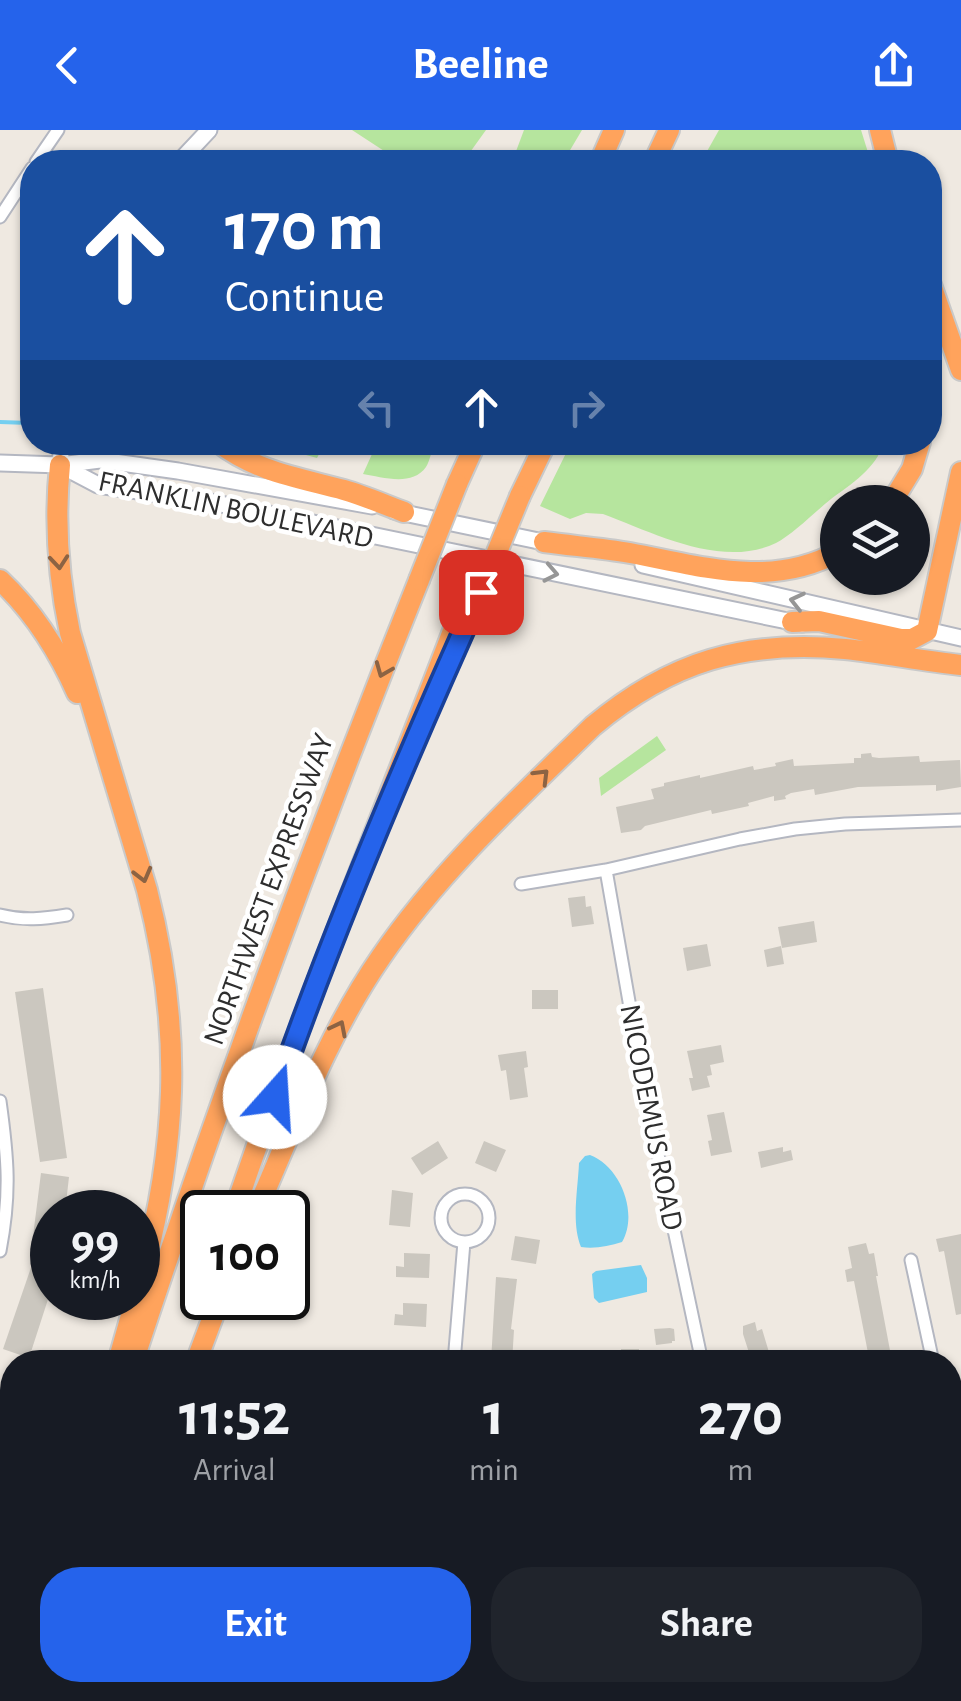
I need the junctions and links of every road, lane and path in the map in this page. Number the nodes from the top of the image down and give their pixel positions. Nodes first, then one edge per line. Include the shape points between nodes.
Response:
1 (209, 130) edge
2 (190, 150) edge
3 (20, 186) edge
4 (0, 217) edge
5 (942, 316) edge
6 (961, 370) edge
7 (61, 455) edge
8 (237, 455) edge
9 (457, 455) edge
10 (469, 455) edge
11 (526, 455) edge
12 (538, 455) edge
13 (916, 455) edge
14 (0, 463) edge
15 (60, 464) junction
16 (961, 472) edge
17 (453, 483) junction
18 (902, 485) edge
19 (514, 495) junction
20 (404, 512) junction
21 (544, 542) junction
22 (820, 560) edge
23 (0, 580) edge
24 (792, 622) junction
25 (926, 631) junction
26 (961, 638) edge
27 (961, 664) edge
28 (112, 776) junction
29 (961, 820) edge
30 (606, 870) junction
31 (522, 884) dead end
32 (0, 915) edge
33 (67, 915) dead end
34 (0, 1101) edge
35 (242, 1190) edge
36 (266, 1190) edge
37 (160, 1196) edge
38 (464, 1242) junction
39 (0, 1251) edge
40 (911, 1260) dead end
41 (130, 1320) edge
42 (198, 1320) edge
43 (212, 1320) edge
44 (121, 1350) edge
45 (137, 1350) edge
46 (188, 1350) edge
47 (200, 1350) edge
48 (455, 1350) edge
49 (699, 1350) edge
50 (930, 1350) edge

1 - 2 main road
3 - 4 street
5 - 6 highway
7 - 15 main road
8 - 20 highway via 268,471
9 - 17 highway
10 - 17 highway, NORTHWEST EXPRESSWAY
11 - 19 highway
12 - 19 highway
13 - 18 highway
14 - 15 main road
15 - 20 main road, FRANKLIN BOULEVARD via 100,460
15 -> 24 main road, FRANKLIN BOULEVARD via 98,485 211,502
15 -> 28 highway via 62,595
16 - 25 highway
17 -> 45 highway, NORTHWEST EXPRESSWAY, bridge via 268,972
19 - 35 highway via 312,989
20 - 21 main road, FRANKLIN BOULEVARD
21 - 22 highway via 747,574
25 -> 21 main road, FRANKLIN BOULEVARD
23 - 28 highway via 49,638
24 - 25 highway via 912,640
24 - 27 main road, FRANKLIN BOULEVARD
25 - 26 main road, FRANKLIN BOULEVARD
36 -> 27 highway via 350,1006 408,918 614,708 680,670 757,650 842,648
28 -> 37 highway via 164,972 171,1034 169,1145
29 - 30 street via 795,829
30 - 31 street
30 - 49 street, NICODEMUS ROAD
32 - 33 street
34 - 39 street via 9,1186
38 - 38 street via 480,1237 489,1218 483,1203 467,1194 450,1200 441,1219 449,1236
38 - 48 street
40 - 50 street
41 - 44 highway
42 - 46 highway
43 - 47 highway

